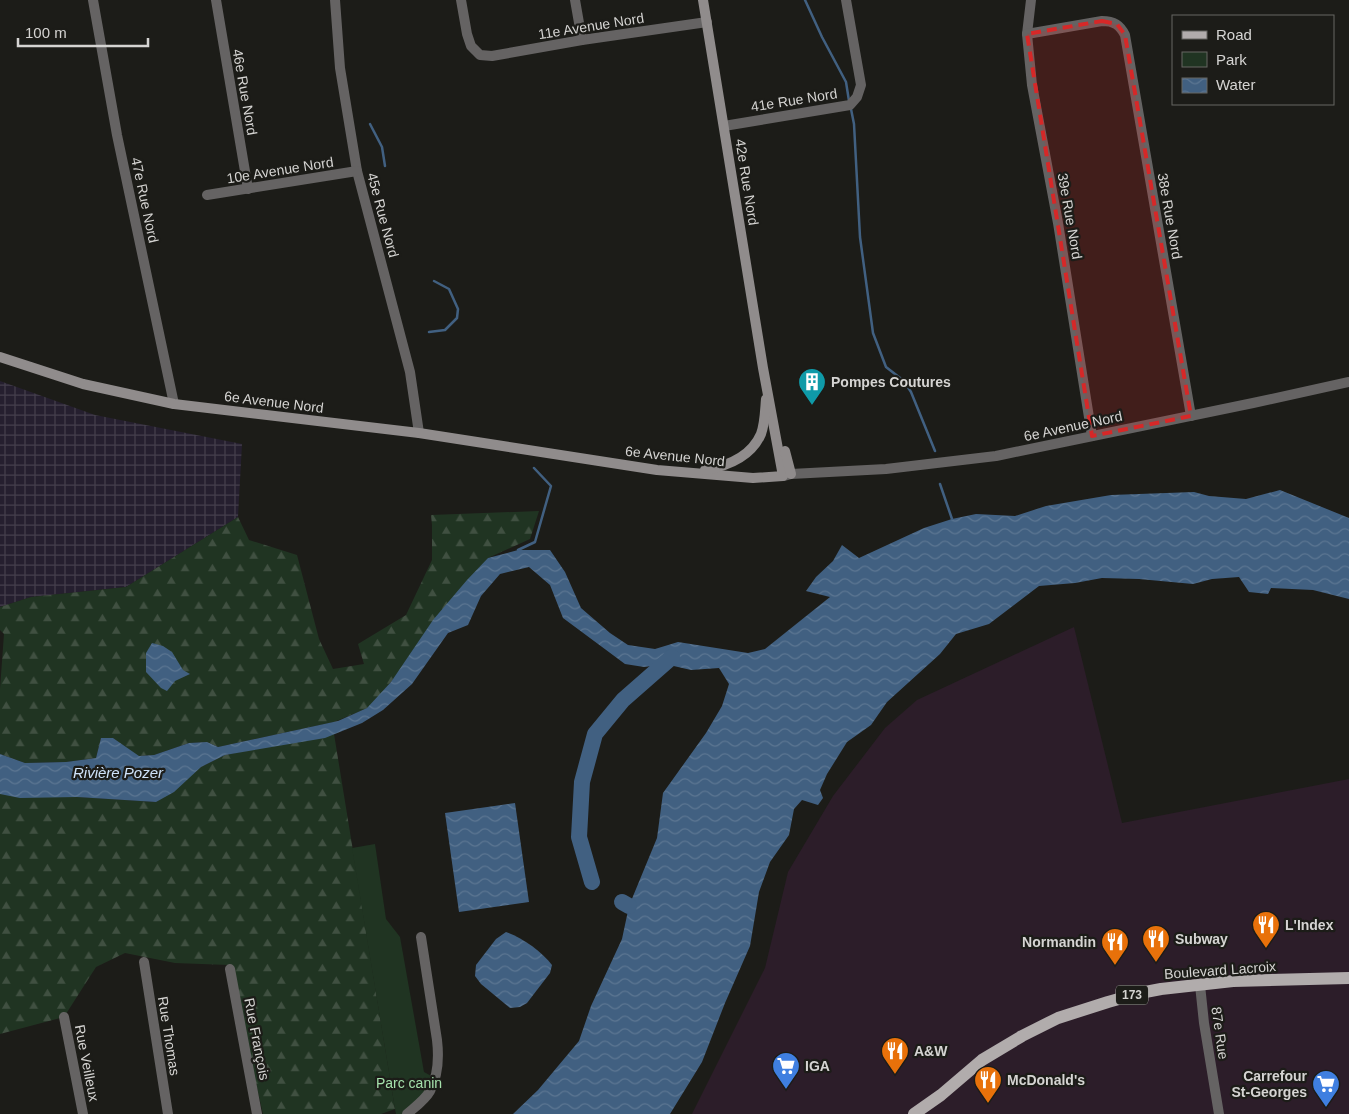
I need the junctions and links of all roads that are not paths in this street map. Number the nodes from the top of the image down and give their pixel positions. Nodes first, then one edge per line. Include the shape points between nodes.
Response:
1 (94, 0) edge
2 (216, 0) edge
3 (335, 0) edge
4 (461, 0) edge
5 (575, 0) edge
6 (703, 0) edge
7 (846, 0) edge
8 (1031, 0) edge
9 (707, 22) junction
10 (1027, 34) junction
11 (582, 40) junction
12 (724, 126) junction
13 (357, 171) junction
14 (248, 189) junction
15 (207, 195) dead end
16 (0, 357) edge
17 (763, 368) junction
18 (1349, 382) edge
19 (174, 404) junction
20 (1191, 416) junction
21 (419, 434) junction
22 (1092, 436) junction
23 (687, 473) junction
24 (787, 475) junction
25 (421, 937) dead end
26 (144, 962) dead end
27 (230, 969) dead end
28 (1349, 978) edge
29 (1200, 985) junction
30 (64, 1017) dead end
31 (941, 1095) junction
32 (83, 1114) edge
33 (168, 1114) edge
34 (257, 1114) edge
35 (407, 1114) edge
36 (914, 1114) edge
37 (926, 1114) edge
38 (1219, 1114) edge

1 - 19 street, 47e Rue Nord via 117,135
2 - 14 street, 46e Rue Nord
3 - 13 street, 45e Rue Nord via 340,68
4 - 11 street, 11e Avenue Nord via 471,46 480,55 492,56
5 - 11 street
6 - 9 main road, 42e Rue Nord
7 - 12 street, 41e Rue Nord via 861,85 850,105
8 - 10 street, 39e Rue Nord
9 - 11 street, 11e Avenue Nord
9 - 12 main road, 42e Rue Nord
10 - 20 street, 38e Rue Nord via 1110,21 1126,35
10 - 22 street, 39e Rue Nord via 1032,84
12 - 17 main road, 42e Rue Nord
13 - 14 street, 10e Avenue Nord
13 - 21 street, 45e Rue Nord via 410,372
14 - 15 street, 10e Avenue Nord
16 - 19 main road, 6e Avenue Nord via 83,384
17 - 23 main road, 42e Rue Nord via 766,398 761,433 755,445 733,462
17 - 24 main road, 42e Rue Nord
18 - 20 street, 6e Avenue Nord
19 - 21 main road, 6e Avenue Nord
20 - 22 street, 6e Avenue Nord
21 - 23 main road, 6e Avenue Nord
22 - 24 street, 6e Avenue Nord via 970,460
23 - 24 main road, 6e Avenue Nord via 753,478
25 - 35 street via 438,1055 435,1078 429,1092
26 - 33 street, Rue Thomas
27 - 34 street, Rue François
28 - 29 main road, Boulevard Lacroix / 173
29 - 31 main road, Boulevard Lacroix / 173 via 1140,993 1058,1018 982,1060
29 - 38 street, 87e Rue
30 - 32 street, Rue Veilleux
31 - 36 main road, Boulevard Lacroix / 173
31 - 37 main road, Boulevard Lacroix / 173

